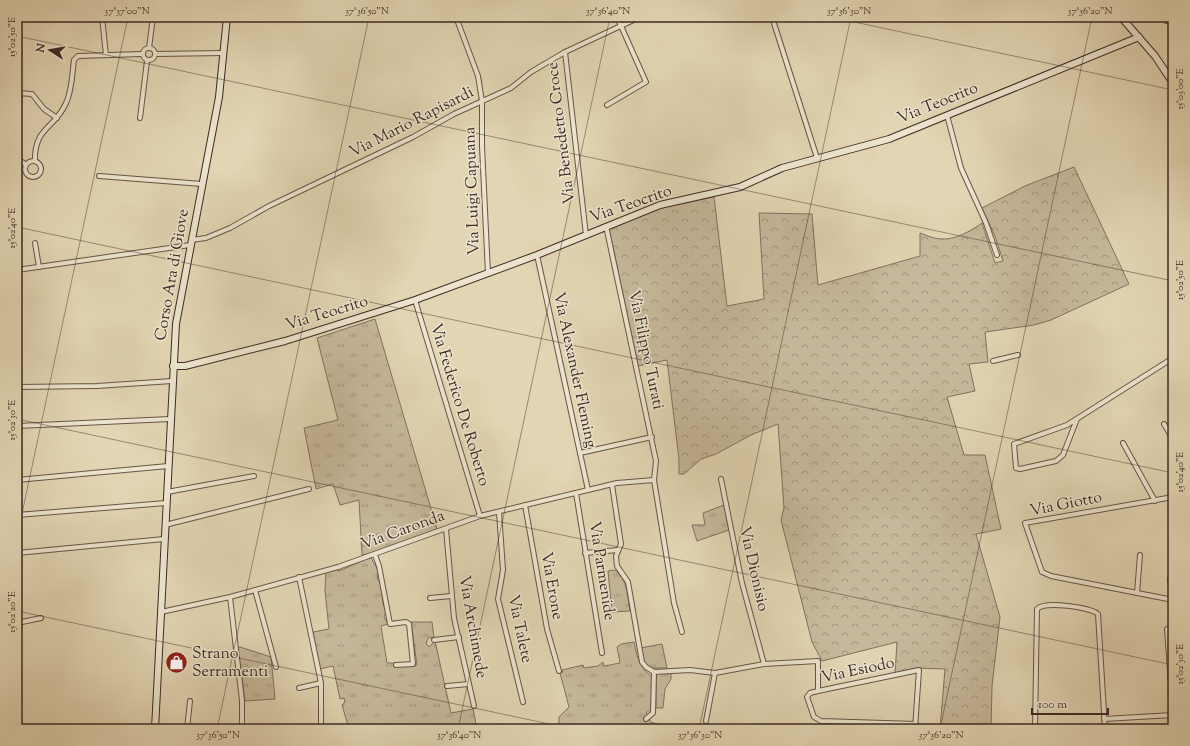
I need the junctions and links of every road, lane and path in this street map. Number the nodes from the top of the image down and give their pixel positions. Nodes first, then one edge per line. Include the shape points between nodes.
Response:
1 (102, 17) edge
2 (153, 17) edge
3 (227, 17) edge
4 (456, 17) edge
5 (617, 17) edge
6 (640, 17) edge
7 (772, 17) edge
8 (1121, 17) edge
9 (1164, 17) edge
10 (1169, 17) edge
11 (621, 26) junction
12 (1139, 37) junction
13 (149, 48) junction
14 (565, 52) junction
15 (224, 53) junction
16 (142, 54) junction
17 (156, 54) junction
18 (106, 55) junction
19 (147, 60) junction
20 (1173, 83) edge
21 (17, 93) edge
22 (482, 101) junction
23 (607, 105) dead end
24 (947, 115) junction
25 (57, 118) junction
26 (140, 118) dead end
27 (17, 158) edge
28 (817, 158) junction
29 (36, 161) junction
30 (26, 165) junction
31 (98, 176) dead end
32 (202, 184) junction
33 (606, 226) junction
34 (586, 235) junction
35 (191, 242) junction
36 (35, 243) dead end
37 (537, 255) junction
38 (997, 255) dead end
39 (39, 267) junction
40 (17, 270) edge
41 (488, 274) junction
42 (415, 300) junction
43 (1018, 355) dead end
44 (1173, 358) edge
45 (993, 361) dead end
46 (173, 366) junction
47 (172, 381) junction
48 (17, 387) edge
49 (170, 419) junction
50 (1077, 419) junction
51 (1164, 424) dead end
52 (17, 426) edge
53 (652, 437) junction
54 (1173, 440) edge
55 (1123, 443) dead end
56 (580, 453) junction
57 (168, 466) junction
58 (254, 476) dead end
59 (721, 479) dead end
60 (17, 480) edge
61 (654, 480) junction
62 (612, 485) junction
63 (309, 489) dead end
64 (588, 490) junction
65 (167, 492) junction
66 (576, 493) junction
67 (1173, 497) edge
68 (1155, 500) junction
69 (166, 503) junction
70 (525, 505) junction
71 (498, 512) junction
72 (17, 515) edge
73 (480, 516) junction
74 (166, 525) junction
75 (446, 529) junction
76 (164, 539) junction
77 (618, 550) junction
78 (17, 553) edge
79 (585, 553) junction
80 (375, 555) junction
81 (1140, 555) dead end
82 (299, 577) junction
83 (1170, 579) dead end
84 (255, 590) junction
85 (1137, 593) junction
86 (451, 596) junction
87 (230, 597) junction
88 (430, 598) dead end
89 (1173, 600) edge
90 (161, 612) junction
91 (41, 618) dead end
92 (17, 624) edge
93 (1173, 630) edge
94 (682, 632) dead end
95 (459, 637) junction
96 (434, 640) dead end
97 (602, 653) dead end
98 (764, 664) junction
99 (396, 665) dead end
100 (276, 667) dead end
101 (559, 671) dead end
102 (654, 672) junction
103 (716, 673) junction
104 (321, 683) junction
105 (469, 684) junction
106 (447, 686) dead end
107 (299, 688) dead end
108 (818, 691) junction
109 (190, 700) dead end
110 (523, 702) dead end
111 (474, 706) dead end
112 (1173, 712) edge
113 (1173, 716) edge
114 (646, 719) dead end
115 (1104, 720) junction
116 (706, 721) dead end
117 (916, 724) junction
118 (155, 729) edge
119 (187, 729) edge
120 (242, 729) edge
121 (321, 729) edge
122 (915, 729) edge
123 (1035, 729) edge
124 (1105, 729) edge

1 - 18 street
2 - 13 street
3 - 15 street, Corso Ara di Giove
4 - 22 street, Via Luigi Capuana via 478,76
5 - 11 street
6 - 11 street, Via Mario Rapisardi
7 - 28 street
8 - 12 street
9 - 10 street via 1166,21
11 - 14 street, Via Mario Rapisardi
11 - 23 street via 646,82
12 - 20 street
12 - 24 street, Via Teocrito
13 - 16 street
13 - 17 street
14 - 22 street, Via Mario Rapisardi via 531,72 511,88
14 - 34 street, Via Benedetto Croce
15 - 17 street
15 - 32 street, Corso Ara di Giove via 219,97
16 - 18 street
16 - 19 street
17 - 19 street via 153,59
18 - 25 street via 78,56 74,60 67,102
19 - 26 street
21 - 25 street via 32,94 44,110
22 - 35 street, Via Mario Rapisardi via 269,206 230,228
22 - 41 street, Via Luigi Capuana
24 - 28 street, Via Teocrito via 889,138
24 - 38 street via 961,168 986,223
25 - 29 street via 39,136
27 - 30 street
28 - 33 street, Via Teocrito via 782,168 740,187 660,205
29 - 30 street via 30,161
29 - 30 street via 41,169 34,177 26,173
31 - 32 street
32 - 35 street, Corso Ara di Giove
33 - 34 street, Via Teocrito
33 - 53 street, Via Filippo Turati
34 - 37 street, Via Teocrito
35 - 39 street, Via Mario Rapisardi
35 - 46 street, Corso Ara di Giove via 176,324
36 - 39 street
37 - 41 street, Via Teocrito
37 - 56 street, Via Alexander Fleming
39 - 40 street, Via Mario Rapisardi
41 - 42 street, Via Teocrito
42 - 46 street, Via Teocrito via 285,341 185,366
42 - 73 street, Via Federico De Roberto
43 - 45 street
44 - 50 street
46 - 47 street, Corso Ara di Giove
47 - 48 street via 97,386
47 - 49 street, Corso Ara di Giove
49 - 52 street
49 - 57 street, Corso Ara di Giove
50 - 50 street via 1014,444 1016,468 1056,461 1063,455
51 - 54 street
53 - 56 street
53 - 61 street, Via Filippo Turati via 656,461
55 - 68 street
56 - 64 street, Via Alexander Fleming
57 - 60 street
57 - 65 street, Corso Ara di Giove
58 - 65 street
59 - 98 street, Via Dionisio via 742,583
61 - 62 street, Via Caronda
61 - 94 street, Via Filippo Turati via 674,603
62 - 64 street, Via Caronda
62 - 77 street via 621,544
63 - 74 street
64 - 66 street, Via Caronda
65 - 69 street, Corso Ara di Giove
66 - 70 street, Via Caronda
66 - 79 street, Via Parmenide
67 - 68 street, Via Giotto
68 - 85 street, Via Giotto via 1025,523 1042,572
69 - 72 street
69 - 74 street, Corso Ara di Giove
70 - 71 street, Via Caronda
70 - 101 street, Via Erone via 547,629
71 - 73 street, Via Caronda
71 - 110 street, Via Talete via 503,570 498,599
73 - 75 street, Via Caronda
74 - 76 street, Corso Ara di Giove
75 - 80 street, Via Caronda via 407,541
75 - 86 street, Via Archimede
76 - 78 street
76 - 90 street, Corso Ara di Giove
77 - 79 street
77 - 102 street via 617,566 628,582 640,658 646,667
79 - 97 street, Via Parmenide
80 - 82 street, Via Caronda
80 - 99 street via 390,624 408,624 413,664
81 - 85 street
82 - 84 street, Via Caronda
82 - 104 street
83 - 89 street
84 - 87 street, Via Caronda
84 - 100 street
85 - 89 street, Via Giotto
86 - 88 street
86 - 95 street, Via Archimede
87 - 90 street, Via Caronda
87 - 120 street via 242,701
90 - 118 street, Corso Ara di Giove
91 - 92 street
93 - 112 street via 1167,629
95 - 96 street
95 - 105 street, Via Archimede
98 - 103 street
98 - 108 street via 818,661
102 - 103 street via 690,670
102 - 114 street via 654,713
103 - 116 street
104 - 107 street
104 - 121 street
105 - 106 street
105 - 111 street, Via Archimede
108 - 117 street, Via Esiodo via 810,693 807,700 814,718 818,721
108 - 117 street, Via Esiodo via 919,670
109 - 119 street
113 - 115 street
115 - 123 street via 1098,614 1055,604 1044,604 1037,609
115 - 124 street
117 - 122 street

